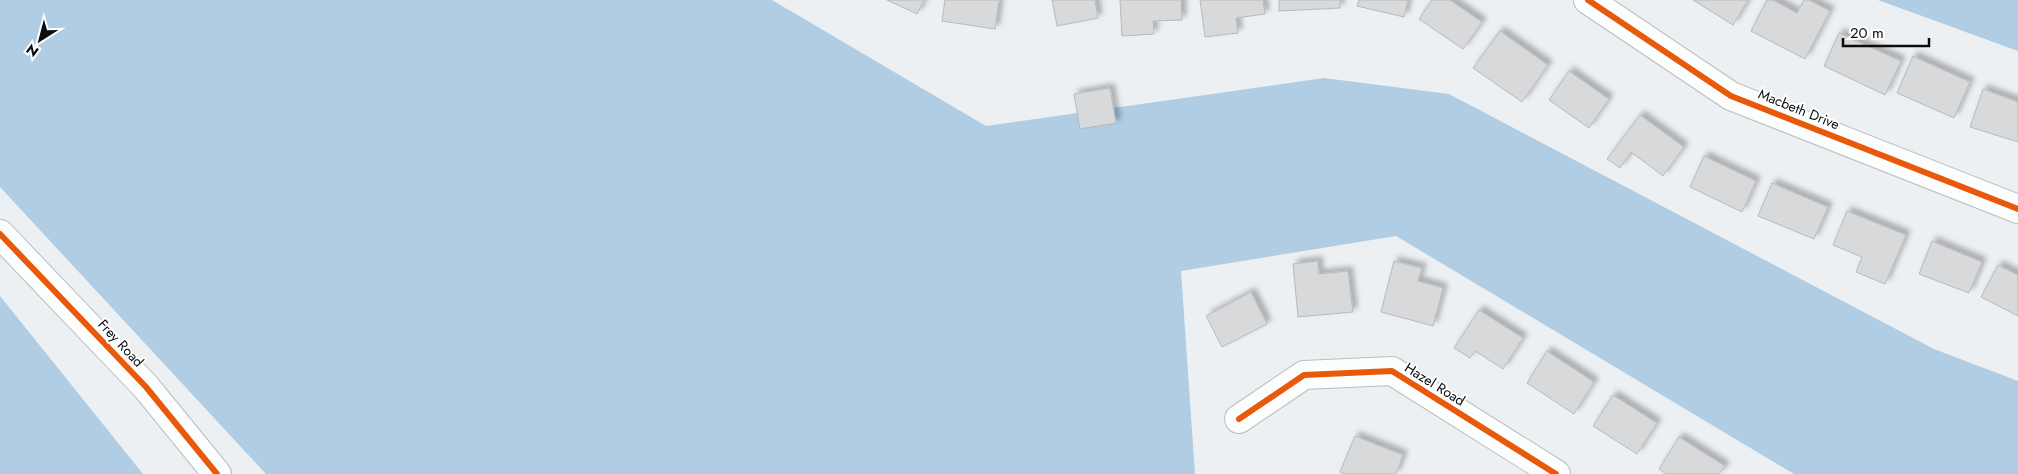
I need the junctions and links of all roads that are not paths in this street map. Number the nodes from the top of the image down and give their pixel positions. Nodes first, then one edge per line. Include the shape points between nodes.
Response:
1 (1588, 0) edge
2 (2018, 209) edge
3 (0, 234) edge
4 (1239, 419) dead end
5 (217, 474) edge
6 (1556, 474) edge

1 - 2 street, Macbeth Drive via 1731,96
3 - 5 street, Frey Road via 146,387
4 - 6 street, Hazel Road via 1304,374 1392,371

